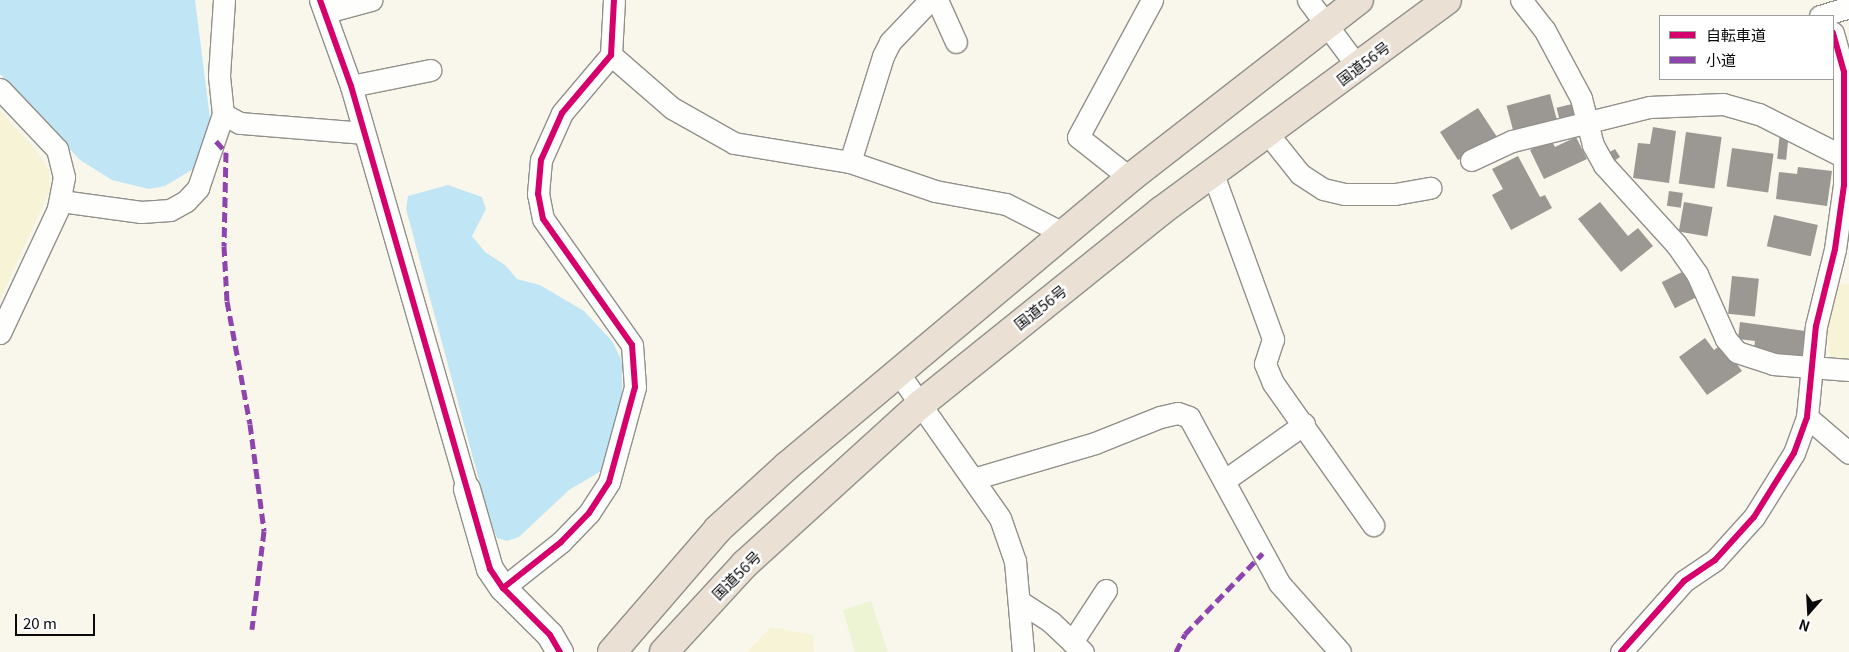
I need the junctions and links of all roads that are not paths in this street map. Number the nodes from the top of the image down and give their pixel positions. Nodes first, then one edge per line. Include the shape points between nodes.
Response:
1 (224, 0) edge
2 (371, 0) edge
3 (614, 0) edge
4 (930, 0) edge
5 (937, 0) edge
6 (1152, 0) edge
7 (1308, 0) edge
8 (1359, 0) edge
9 (1447, 0) edge
10 (1521, 0) edge
11 (323, 6) edge
12 (1849, 6) edge
13 (1823, 11) edge
14 (1327, 25) junction
15 (1834, 37) edge
16 (956, 42) dead end
17 (611, 54) junction
18 (1358, 67) junction
19 (430, 70) dead end
20 (351, 86) junction
21 (0, 89) edge
22 (223, 114) junction
23 (1587, 121) junction
24 (364, 133) junction
25 (1268, 134) junction
26 (1844, 157) junction
27 (1471, 160) dead end
28 (850, 162) junction
29 (1213, 174) junction
30 (1130, 178) junction
31 (1847, 185) edge
32 (1430, 188) dead end
33 (61, 201) junction
34 (1063, 234) junction
35 (0, 332) edge
36 (1812, 366) junction
37 (1849, 370) edge
38 (897, 371) junction
39 (921, 404) junction
40 (1807, 417) junction
41 (1304, 424) junction
42 (1849, 453) edge
43 (973, 479) junction
44 (1225, 480) junction
45 (467, 489) joint
46 (1373, 525) dead end
47 (503, 588) junction
48 (1106, 590) dead end
49 (1019, 601) junction
50 (1078, 647) edge
51 (560, 652) edge
52 (612, 652) edge
53 (664, 652) edge
54 (1023, 652) edge
55 (1340, 652) edge
56 (1621, 652) edge

1 - 22 street via 219,76
2 - 11 street
3 - 17 street
4 - 28 street via 890,42 883,56
5 - 16 street
6 - 30 street via 1078,137
7 - 14 street
8 - 14 highway
9 - 18 highway, 国道56号
10 - 23 street via 1566,70 1581,98
11 - 20 street
12 - 13 street
14 - 18 street
14 - 30 highway
15 - 26 street via 1844,72
17 - 28 street via 672,108 734,143
17 - 47 street via 562,113 541,160 538,194 543,219 632,346 636,387 609,482 589,514 562,542
18 - 25 highway, 国道56号
19 - 20 street
20 - 24 street
21 - 33 street via 56,149 64,177
22 - 24 street via 240,124
22 - 33 street via 198,188 186,201 170,210 141,212
23 - 26 street via 1649,108 1723,104 1759,114
23 - 27 street via 1512,141
23 - 36 street via 1593,145 1604,165 1681,251 1697,274 1726,339 1737,352 1774,364
24 - 45 street
25 - 29 highway, 国道56号
25 - 32 street via 1300,174 1323,189 1344,194 1395,194
26 - 31 street
28 - 34 street via 935,191 1006,204
29 - 39 highway, 国道56号 via 1161,211
29 - 41 street via 1273,339 1266,364 1273,383
30 - 34 highway
31 - 36 street via 1816,326
33 - 35 street
34 - 38 highway
36 - 37 street
36 - 40 street
38 - 39 street
38 - 52 highway via 718,529
39 - 43 street
39 - 53 highway, 国道56号 via 745,564
40 - 42 street
40 - 56 street via 1794,453 1754,517 1715,560 1684,582
41 - 44 street
41 - 46 street
43 - 44 street via 1095,444 1178,413 1189,416
43 - 49 street via 1000,518 1015,562
44 - 55 street via 1279,583
45 - 47 street via 490,569
47 - 51 street via 528,610
48 - 50 street
49 - 50 street via 1051,622
49 - 54 street

